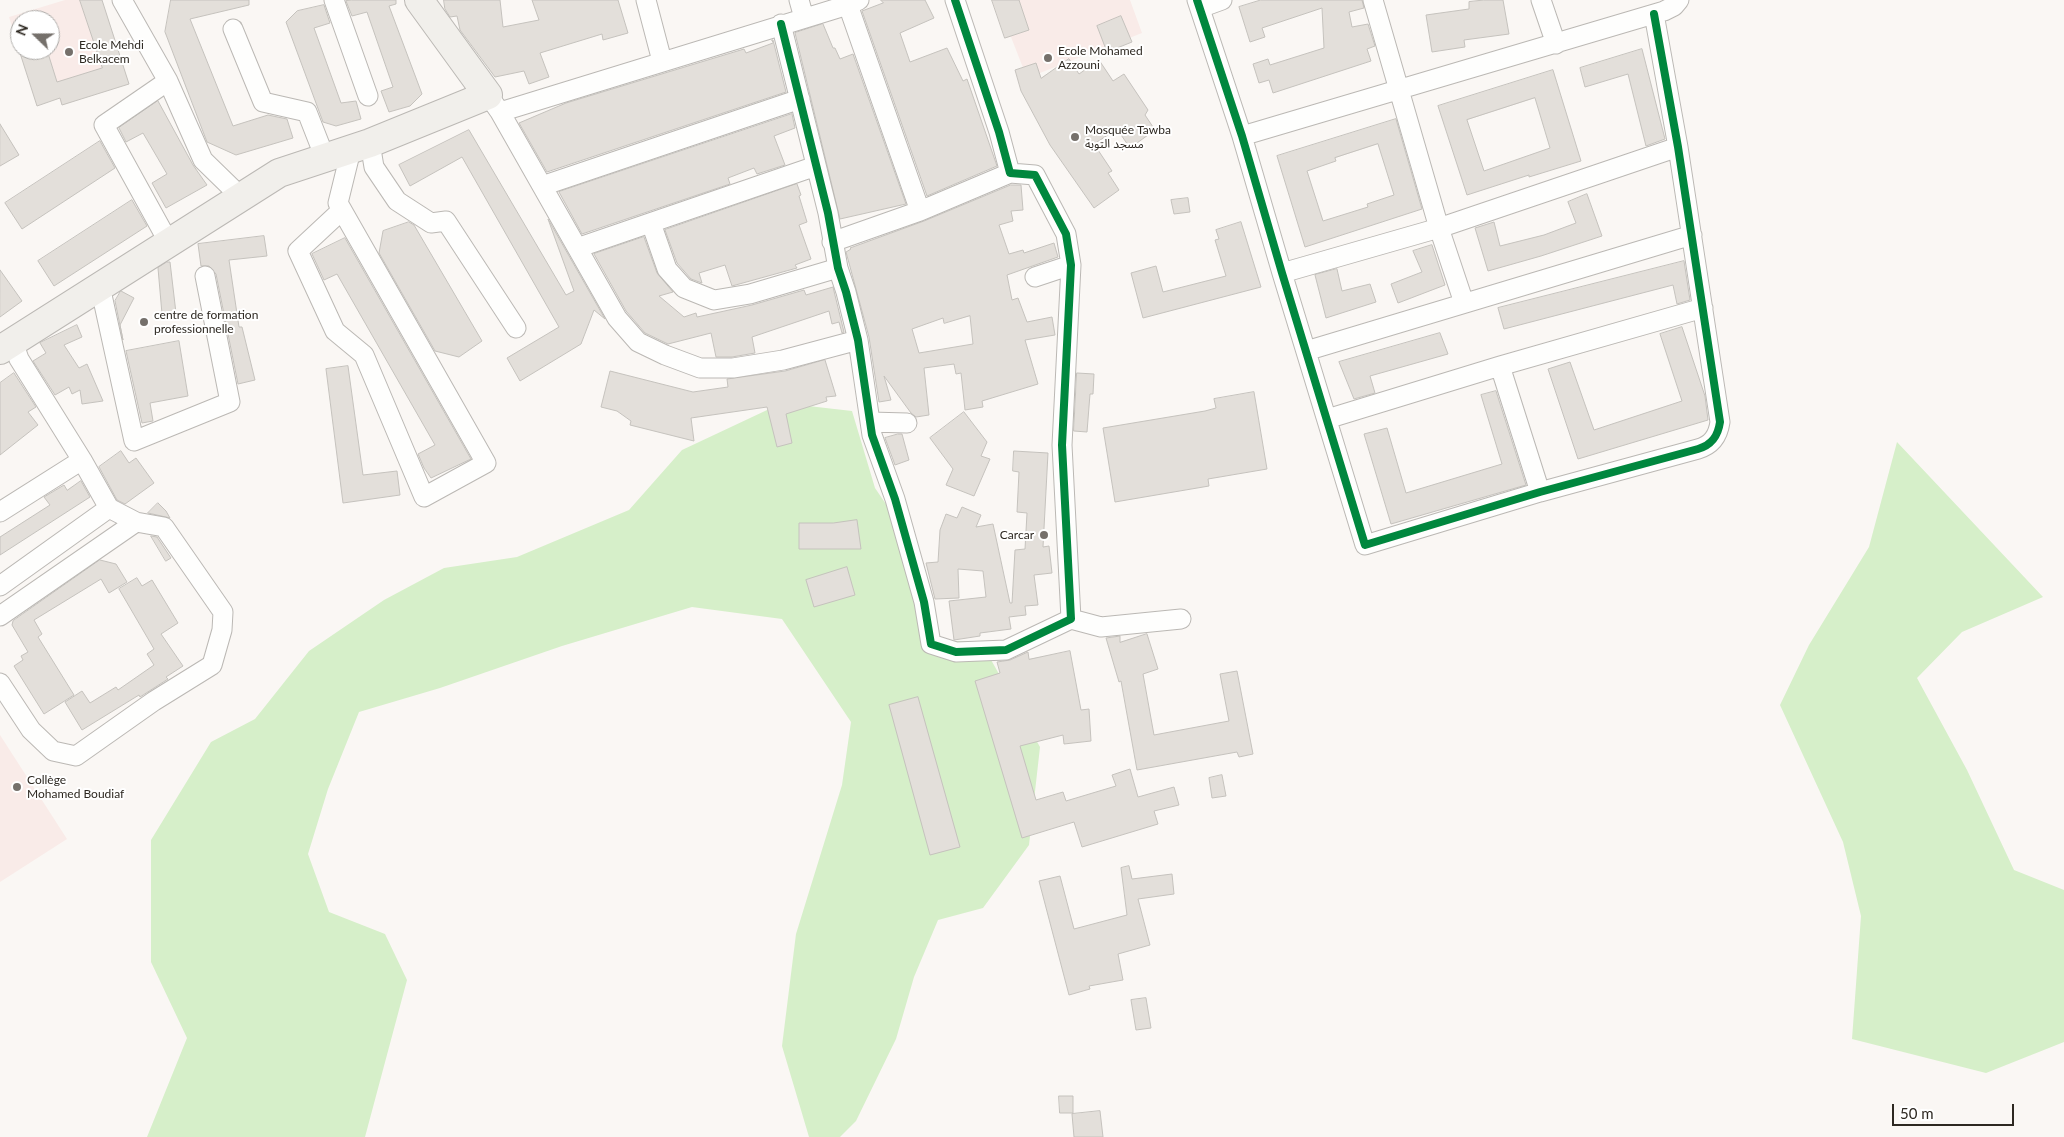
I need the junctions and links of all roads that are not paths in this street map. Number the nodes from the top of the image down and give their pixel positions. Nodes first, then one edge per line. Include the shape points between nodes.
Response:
1 (122, 0) edge
2 (334, 0) edge
3 (419, 0) edge
4 (646, 0) edge
5 (955, 0) edge
6 (1222, 0) edge
7 (1373, 0) edge
8 (1542, 0) edge
9 (1679, 0) edge
10 (853, 3) edge
11 (1198, 4) edge
12 (802, 9) edge
13 (1654, 14) junction
14 (781, 24) junction
15 (233, 29) dead end
16 (1556, 44) junction
17 (662, 61) junction
18 (168, 81) junction
19 (1398, 89) junction
20 (368, 96) dead end
21 (800, 99) junction
22 (494, 103) junction
23 (1242, 136) junction
24 (360, 146) junction
25 (1678, 147) junction
26 (325, 158) junction
27 (816, 166) junction
28 (1010, 173) junction
29 (542, 186) junction
30 (241, 197) junction
31 (342, 210) junction
32 (920, 211) junction
33 (651, 223) junction
34 (1439, 228) junction
35 (1692, 235) junction
36 (832, 242) junction
37 (169, 243) junction
38 (577, 248) junction
39 (1071, 265) junction
40 (838, 268) junction
41 (1282, 273) junction
42 (204, 276) dead end
43 (1035, 277) dead end
44 (100, 286) junction
45 (1464, 303) junction
46 (1703, 308) junction
47 (516, 328) dead end
48 (858, 340) junction
49 (6, 346) edge
50 (1306, 351) junction
51 (1500, 366) junction
52 (1327, 419) junction
53 (870, 422) junction
54 (907, 423) dead end
55 (82, 460) junction
56 (1540, 492) junction
57 (109, 508) junction
58 (0, 512) edge
59 (136, 522) junction
60 (0, 586) edge
61 (0, 616) edge
62 (1181, 618) dead end
63 (1071, 619) junction
64 (0, 683) edge

1 - 18 street
2 - 20 street
3 - 22 street
4 - 17 street
5 - 28 street
6 - 11 street
7 - 19 street
8 - 16 street
9 - 13 street via 1669,9
10 - 12 street
10 - 32 street
11 - 23 street
12 - 14 street
13 - 16 street
13 - 25 street
14 - 17 street
14 - 21 street
15 - 26 street via 263,102 307,112
16 - 19 street
17 - 22 street
18 - 30 street via 203,160
18 - 37 street via 104,125
19 - 23 street
19 - 34 street
21 - 27 street
21 - 29 street
22 - 24 street
22 - 29 street
23 - 41 street
24 - 26 street
24 - 31 street via 338,203
24 - 47 street via 397,201 431,223 446,221
25 - 34 street
25 - 35 street
26 - 30 street via 279,173
27 - 33 street
27 - 36 street
28 - 32 street
28 - 39 street via 1035,175 1066,234
29 - 38 street
30 - 37 street
31 - 31 street via 486,463 424,497 364,355 336,331 298,251
32 - 36 street
33 - 38 street
33 - 40 street via 668,269 684,288 714,300 750,294
34 - 41 street
34 - 45 street
35 - 45 street
35 - 46 street
36 - 40 street
37 - 44 street
38 - 48 street via 617,318 638,342 700,368 733,368 783,360
39 - 43 street
39 - 63 street via 1062,444
40 - 48 street
41 - 50 street
42 - 44 street via 230,402 134,441
44 - 49 street
45 - 50 street
46 - 51 street
46 - 56 street via 1720,422 1711,443
48 - 53 street
49 - 55 street via 19,359
50 - 52 street
51 - 52 street
51 - 56 street
52 - 56 street via 1365,545
53 - 54 street
53 - 63 street via 924,602 931,644 956,652 1006,650
55 - 57 street
55 - 58 street
57 - 59 street
57 - 60 street
59 - 61 street
59 - 64 street via 164,527 223,612 222,630 212,665 154,700 76,756 53,751 31,730
62 - 63 street via 1101,627

